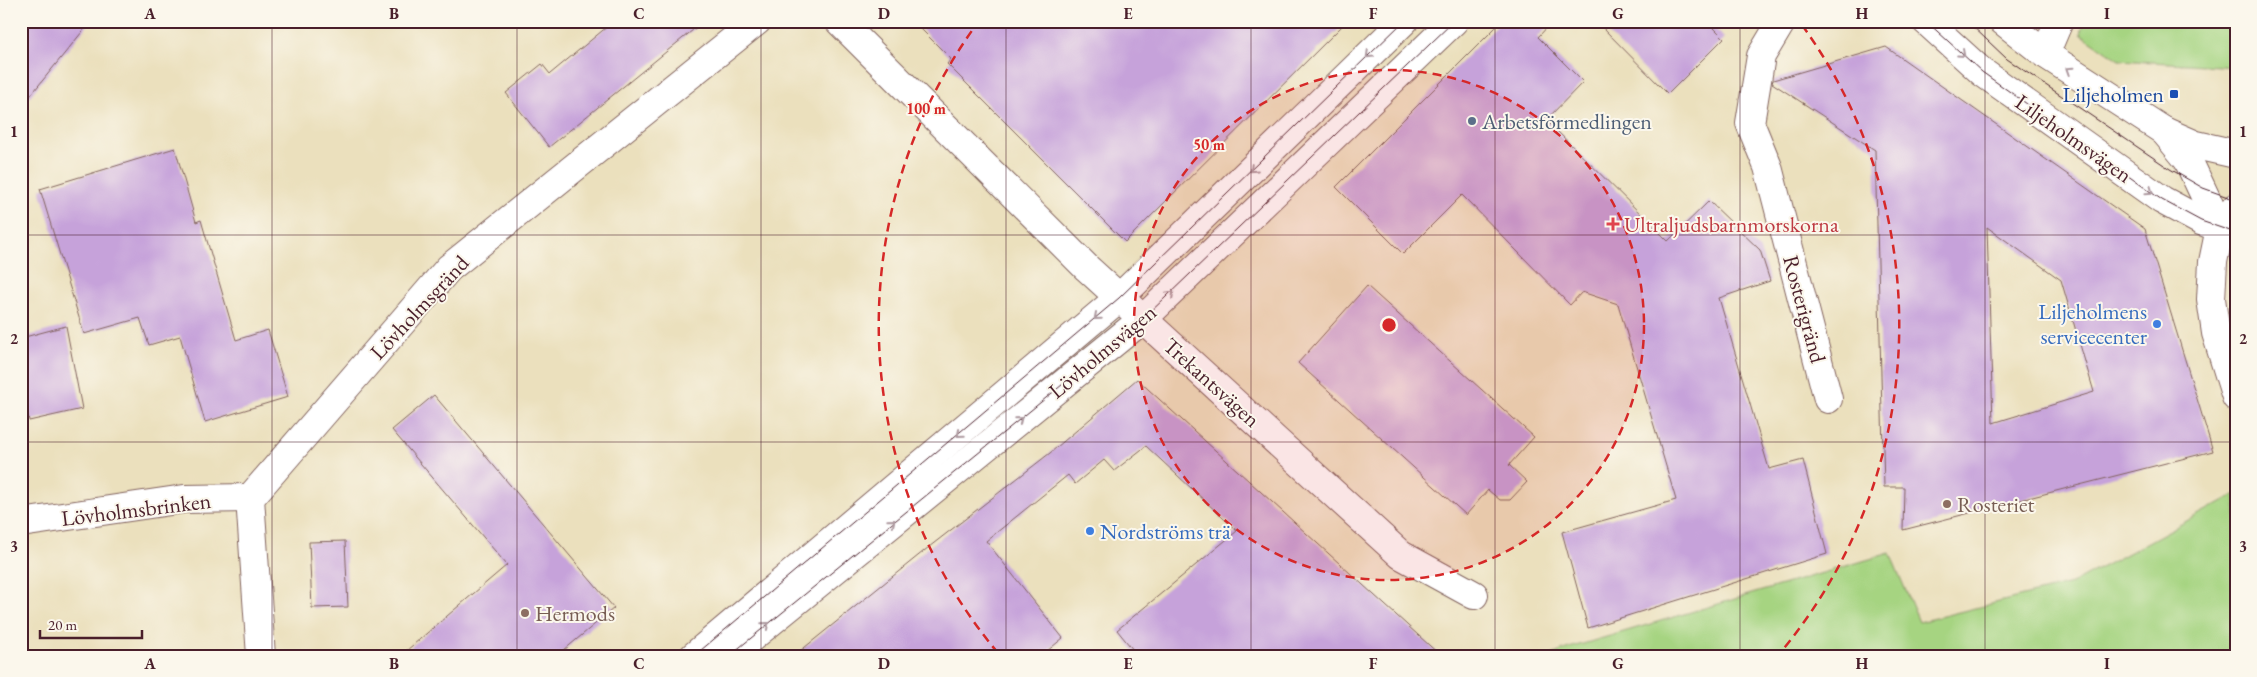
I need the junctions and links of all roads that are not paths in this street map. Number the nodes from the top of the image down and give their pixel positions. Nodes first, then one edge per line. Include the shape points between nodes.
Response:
1 (756, 21) edge
2 (839, 21) edge
3 (1404, 21) edge
4 (1454, 21) edge
5 (1782, 21) edge
6 (1926, 21) edge
7 (2003, 21) edge
8 (2060, 21) edge
9 (2045, 54) junction
10 (2164, 131) junction
11 (2236, 154) edge
12 (2203, 188) junction
13 (2236, 200) edge
14 (2230, 223) edge
15 (1119, 298) junction
16 (1143, 319) junction
17 (2236, 397) edge
18 (1828, 399) dead end
19 (250, 498) junction
20 (21, 522) edge
21 (1474, 595) dead end
22 (261, 656) edge
23 (694, 656) edge
24 (729, 656) edge

1 - 19 street, Lövholmsgränd via 449,268
2 - 15 street, Trekantsvägen
3 -> 15 street, Lövholmsvägen
16 -> 4 street, Lövholmsvägen
5 - 18 street, Rosterigränd via 1761,56 1750,123 1768,167
6 -> 14 street, Liljeholmsvägen via 1982,72 2132,179 2181,210
7 - 9 street
8 - 9 street
10 -> 9 street
10 - 11 street via 2196,145
10 - 12 street via 2188,160
12 - 13 street
12 - 14 street
14 - 17 street via 2212,262 2211,299 2216,333
15 - 16 street, Trekantsvägen
15 -> 23 street, Lövholmsvägen
16 - 21 street, Trekantsvägen via 1401,554
24 -> 16 street, Lövholmsvägen
19 - 20 street, Lövholmsbrinken via 184,500
19 - 22 street

